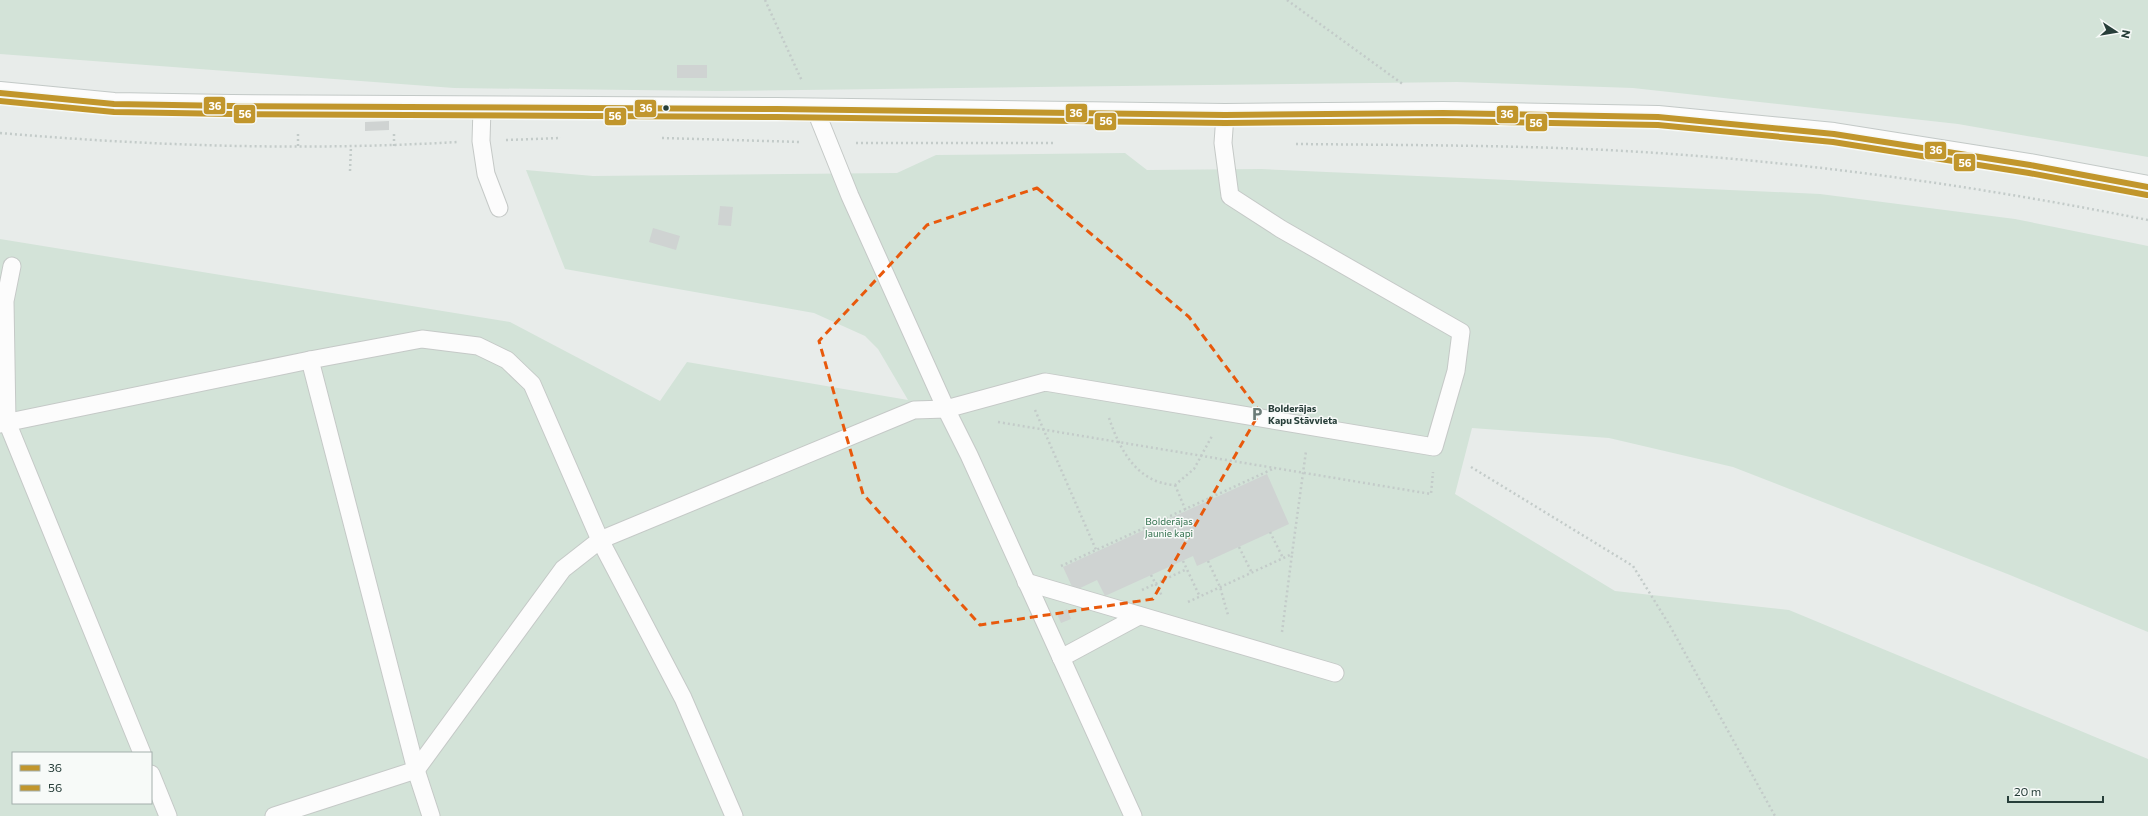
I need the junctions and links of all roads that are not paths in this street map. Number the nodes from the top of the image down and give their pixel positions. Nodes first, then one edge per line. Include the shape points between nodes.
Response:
1 (0, 93) edge
2 (482, 108) junction
3 (815, 109) junction
4 (1225, 114) junction
5 (2148, 187) edge
6 (499, 208) dead end
7 (12, 266) dead end
8 (310, 360) junction
9 (946, 409) junction
10 (4, 423) edge
11 (600, 540) junction
12 (1026, 582) junction
13 (1145, 618) junction
14 (1061, 658) junction
15 (1335, 673) dead end
16 (142, 752) edge
17 (416, 770) junction
18 (152, 776) edge
19 (168, 816) edge
20 (274, 816) edge
21 (431, 816) edge
22 (734, 816) edge
23 (1133, 816) edge

1 - 2 main road via 114,104
2 - 3 main road
2 - 6 lane via 481,141 486,174
3 - 4 main road
3 - 9 lane via 850,196
4 - 5 main road via 1443,113 1658,117 1834,134 2030,165
4 - 9 lane via 1223,143 1230,196 1282,229 1461,332 1456,371 1434,448 1045,382
7 - 10 lane via 5,301
8 - 10 lane
8 - 11 lane via 422,339 478,346 506,360 532,384
8 - 17 lane
9 - 11 lane via 914,410
9 - 12 lane
10 - 16 lane
11 - 17 lane via 563,569
11 - 22 lane via 683,698
12 - 13 lane
12 - 14 lane
13 - 14 lane
13 - 15 lane
14 - 23 lane
17 - 20 lane
17 - 21 lane
18 - 19 lane

